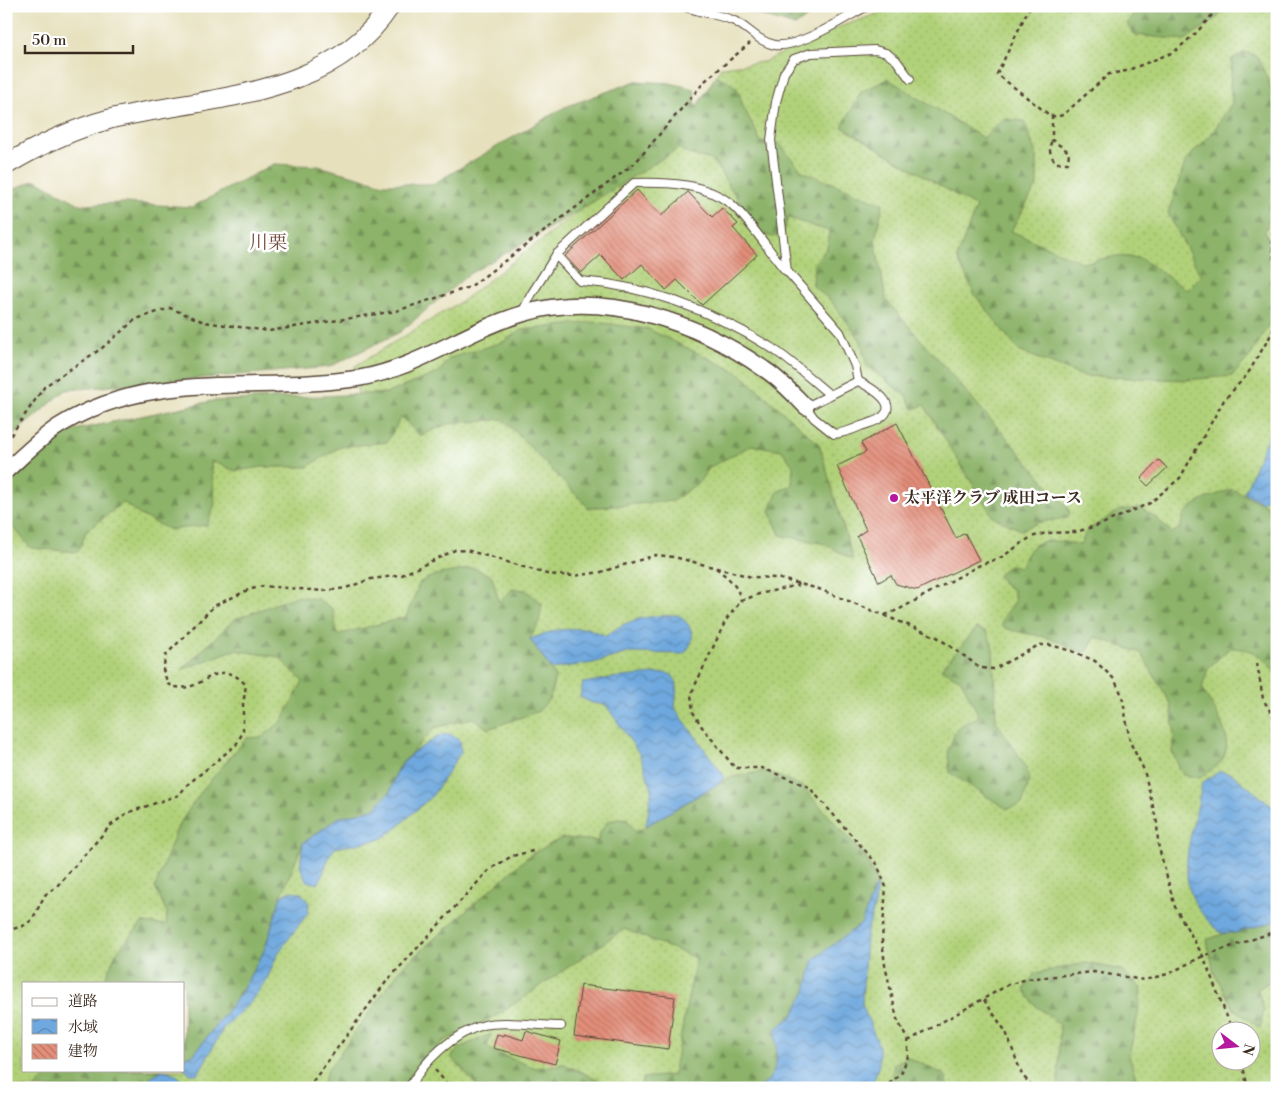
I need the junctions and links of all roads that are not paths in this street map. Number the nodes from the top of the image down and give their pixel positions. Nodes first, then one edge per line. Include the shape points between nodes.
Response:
1 (390, 6) edge
2 (644, 6) edge
3 (654, 6) edge
4 (683, 6) edge
5 (868, 6) edge
6 (910, 79) dead end
7 (6, 165) edge
8 (556, 255) junction
9 (787, 271) junction
10 (522, 313) junction
11 (858, 381) junction
12 (830, 395) junction
13 (806, 407) junction
14 (6, 471) edge
15 (561, 1026) dead end
16 (409, 1088) edge

1 - 7 street via 358,43 304,77 259,90 85,126 65,133
2 - 3 lane
4 - 5 lane via 731,19 757,38 775,45 798,42
6 - 9 lane via 896,60 875,50 811,53 794,59 784,72 771,140
8 - 9 lane via 634,183 666,182 714,194 731,204
8 - 10 lane
8 - 12 lane via 580,282 638,288 708,312 772,348
9 - 11 lane via 840,332
10 - 13 street via 572,305 653,316 734,348 767,370
10 - 14 street via 393,370 360,378 176,387 140,392 98,406 58,426
11 - 12 lane
11 - 13 lane via 884,397 886,412 881,419 834,434
12 - 13 lane
15 - 16 lane via 484,1024 456,1038 428,1062

